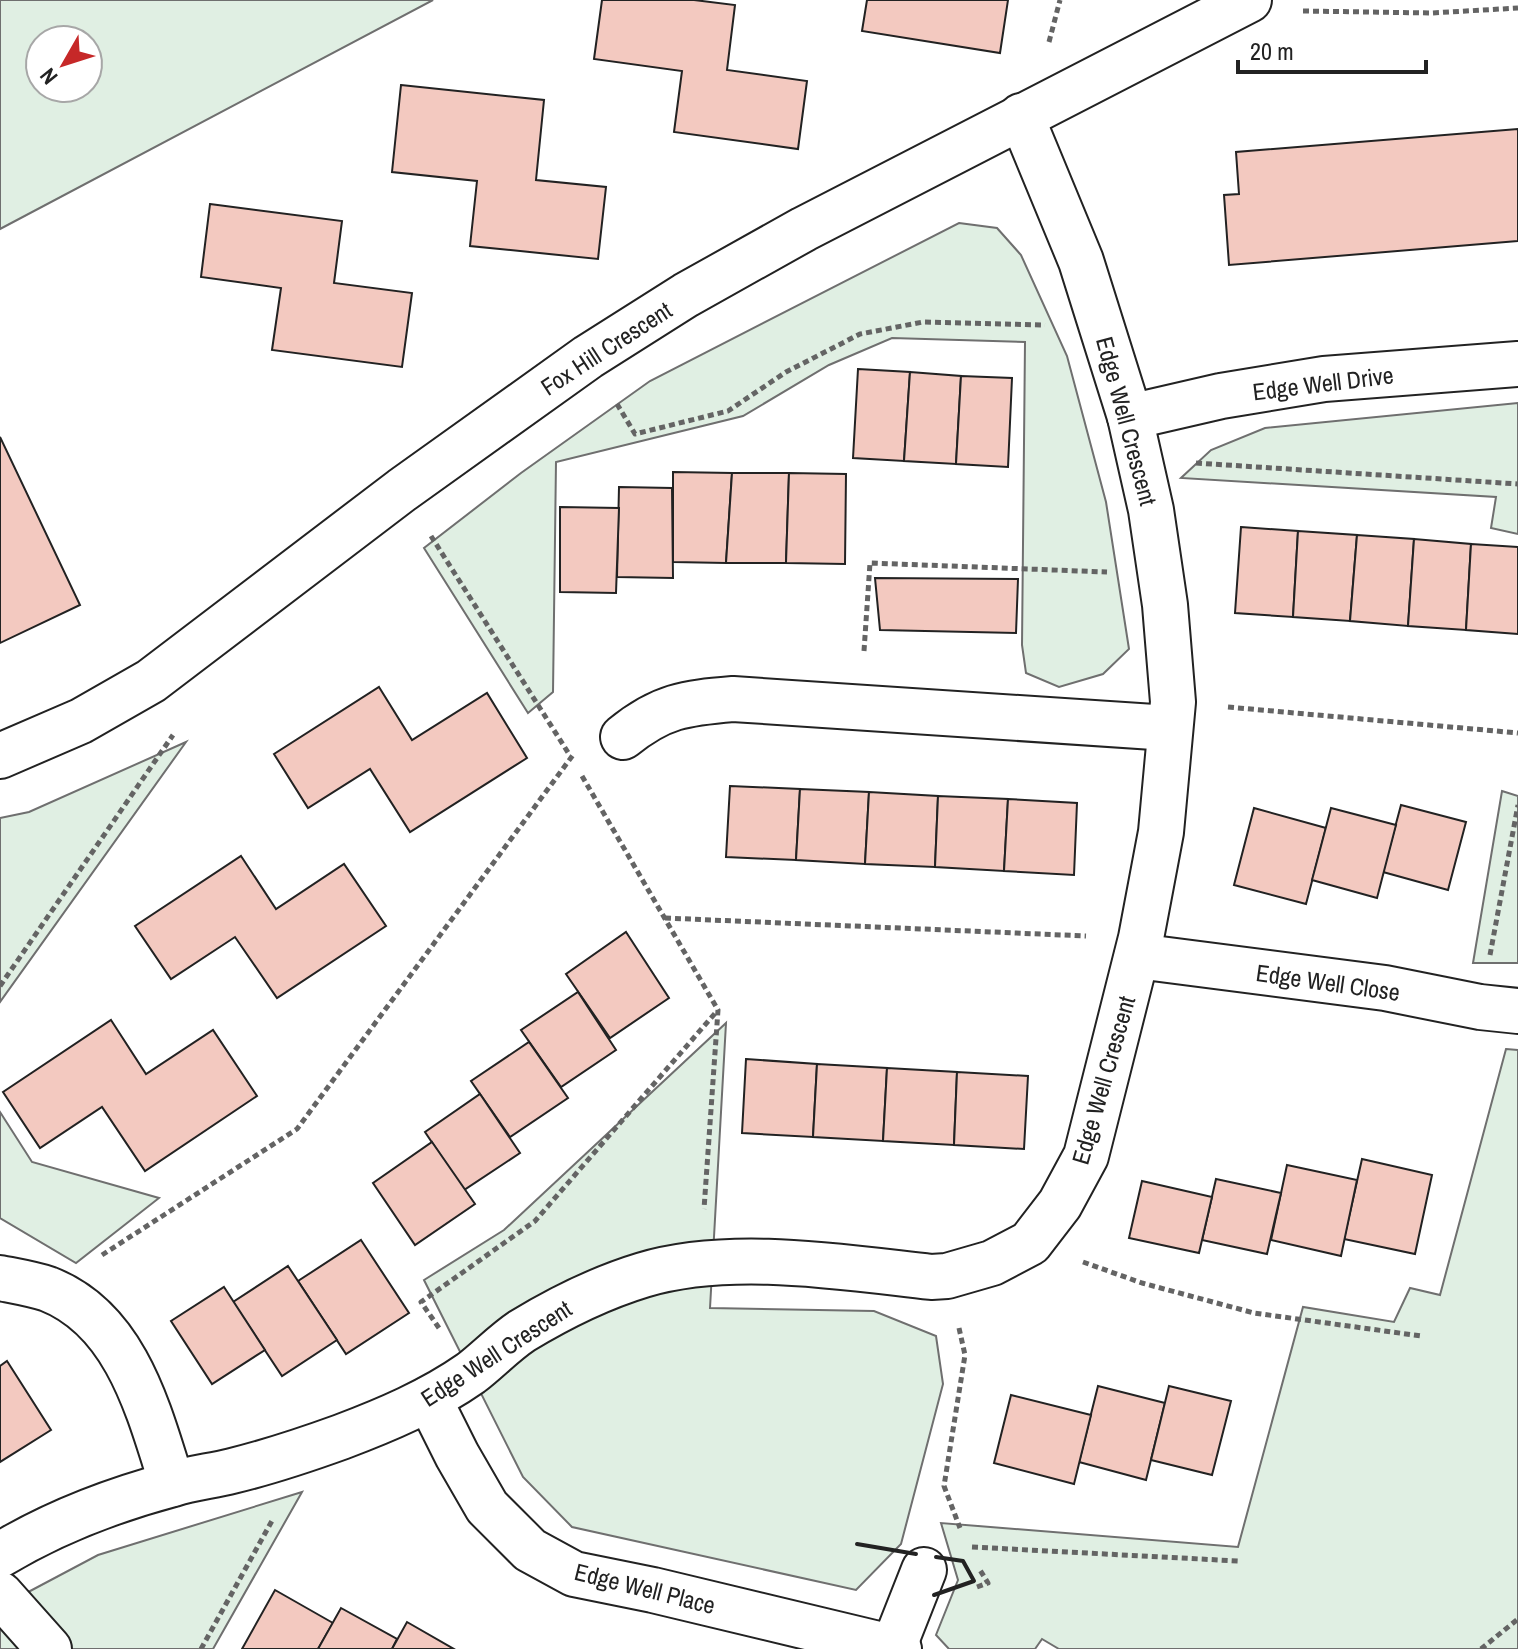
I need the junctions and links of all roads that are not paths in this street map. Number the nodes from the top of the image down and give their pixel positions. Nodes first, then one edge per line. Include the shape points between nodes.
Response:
1 (1240, 5) edge
2 (1021, 116) junction
3 (1518, 364) edge
4 (1130, 417) junction
5 (1171, 715) junction
6 (623, 737) road end
7 (0, 756) edge
8 (1139, 947) junction
9 (1499, 1009) edge
10 (0, 1278) edge
11 (429, 1399) junction
12 (172, 1484) junction
13 (0, 1555) edge
14 (924, 1570) dead end
15 (0, 1594) edge
16 (900, 1636) edge
17 (49, 1649) edge

1 - 2 street, Fox Hill Crescent
2 - 4 street, Edge Well Crescent via 1081,261
2 - 7 street, Fox Hill Crescent via 686,295 588,357 402,490 151,681 81,721
3 - 4 street, Edge Well Drive via 1324,379
4 - 5 street, Edge Well Crescent via 1165,605
5 - 6 street via 860,708 733,699 682,703 643,720
5 - 8 street, Edge Well Crescent via 1161,832
8 - 9 street, Edge Well Close
8 - 11 street, Edge Well Crescent via 1086,1156 1060,1204 1030,1243 992,1263 947,1276 711,1263 644,1275 583,1297 520,1333
10 - 12 street via 49,1290 91,1316 119,1350 142,1392
11 - 12 street, Edge Well Crescent via 311,1448
11 - 16 street, Edge Well Place via 487,1507 530,1550 574,1574
12 - 13 street, Edge Well Crescent via 38,1532
14 - 16 street
15 - 17 street

